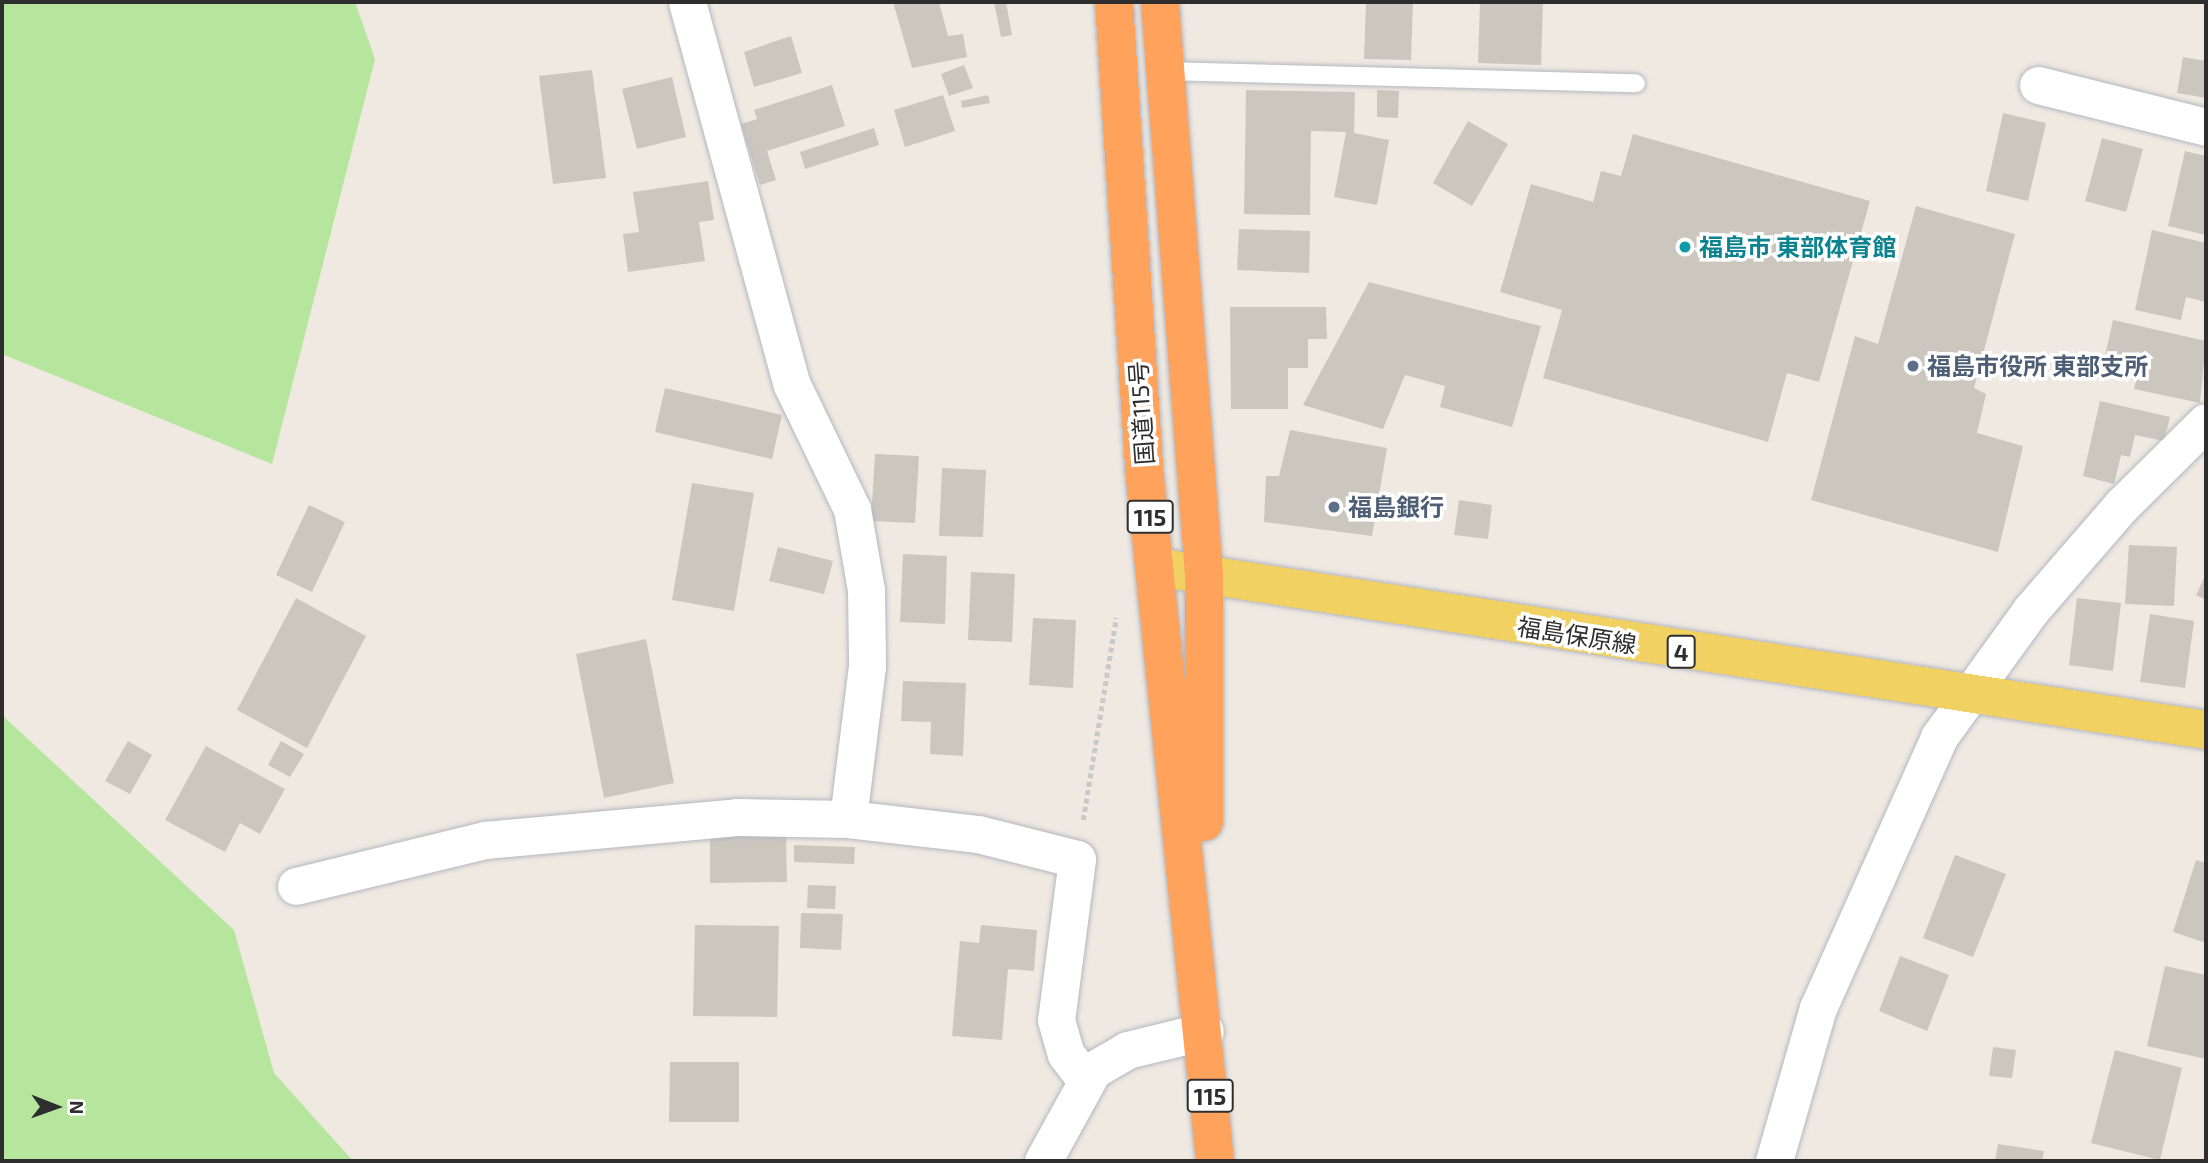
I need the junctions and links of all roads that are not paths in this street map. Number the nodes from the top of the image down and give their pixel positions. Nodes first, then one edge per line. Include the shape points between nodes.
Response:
1 (687, 2) edge
2 (1114, 2) edge
3 (1160, 2) edge
4 (1163, 71) junction
5 (1636, 83) dead end
6 (2038, 85) dead end
7 (2206, 127) edge
8 (2206, 422) edge
9 (1156, 568) junction
10 (1204, 575) junction
11 (1963, 697) junction
12 (2206, 730) edge
13 (848, 819) junction
14 (296, 886) dead end
15 (1205, 1031) junction
16 (1086, 1081) junction
17 (1043, 1161) edge
18 (1215, 1161) edge
19 (1774, 1161) edge

1 - 13 street via 792,385 852,509 866,590 867,666
2 - 9 highway, 国道115号 / 115
3 - 4 highway, 国道115号 / 115
4 - 5 lane
4 - 10 highway, 国道115号 / 115
6 - 7 street
8 - 11 street via 2113,515
9 - 10 main road, 福島保原線 / 4
9 - 15 highway, 国道115号 / 115
10 - 11 main road, 福島保原線 / 4
10 - 15 highway, 国道115号 / 115
11 - 12 main road, 福島保原線 / 4
11 - 19 street via 1939,737 1818,1008
13 - 14 street via 737,817 485,840
13 - 16 street via 978,834 1077,859 1056,1020 1066,1054
15 - 16 street via 1127,1050
15 - 18 highway, 国道115号 / 115
16 - 17 street

